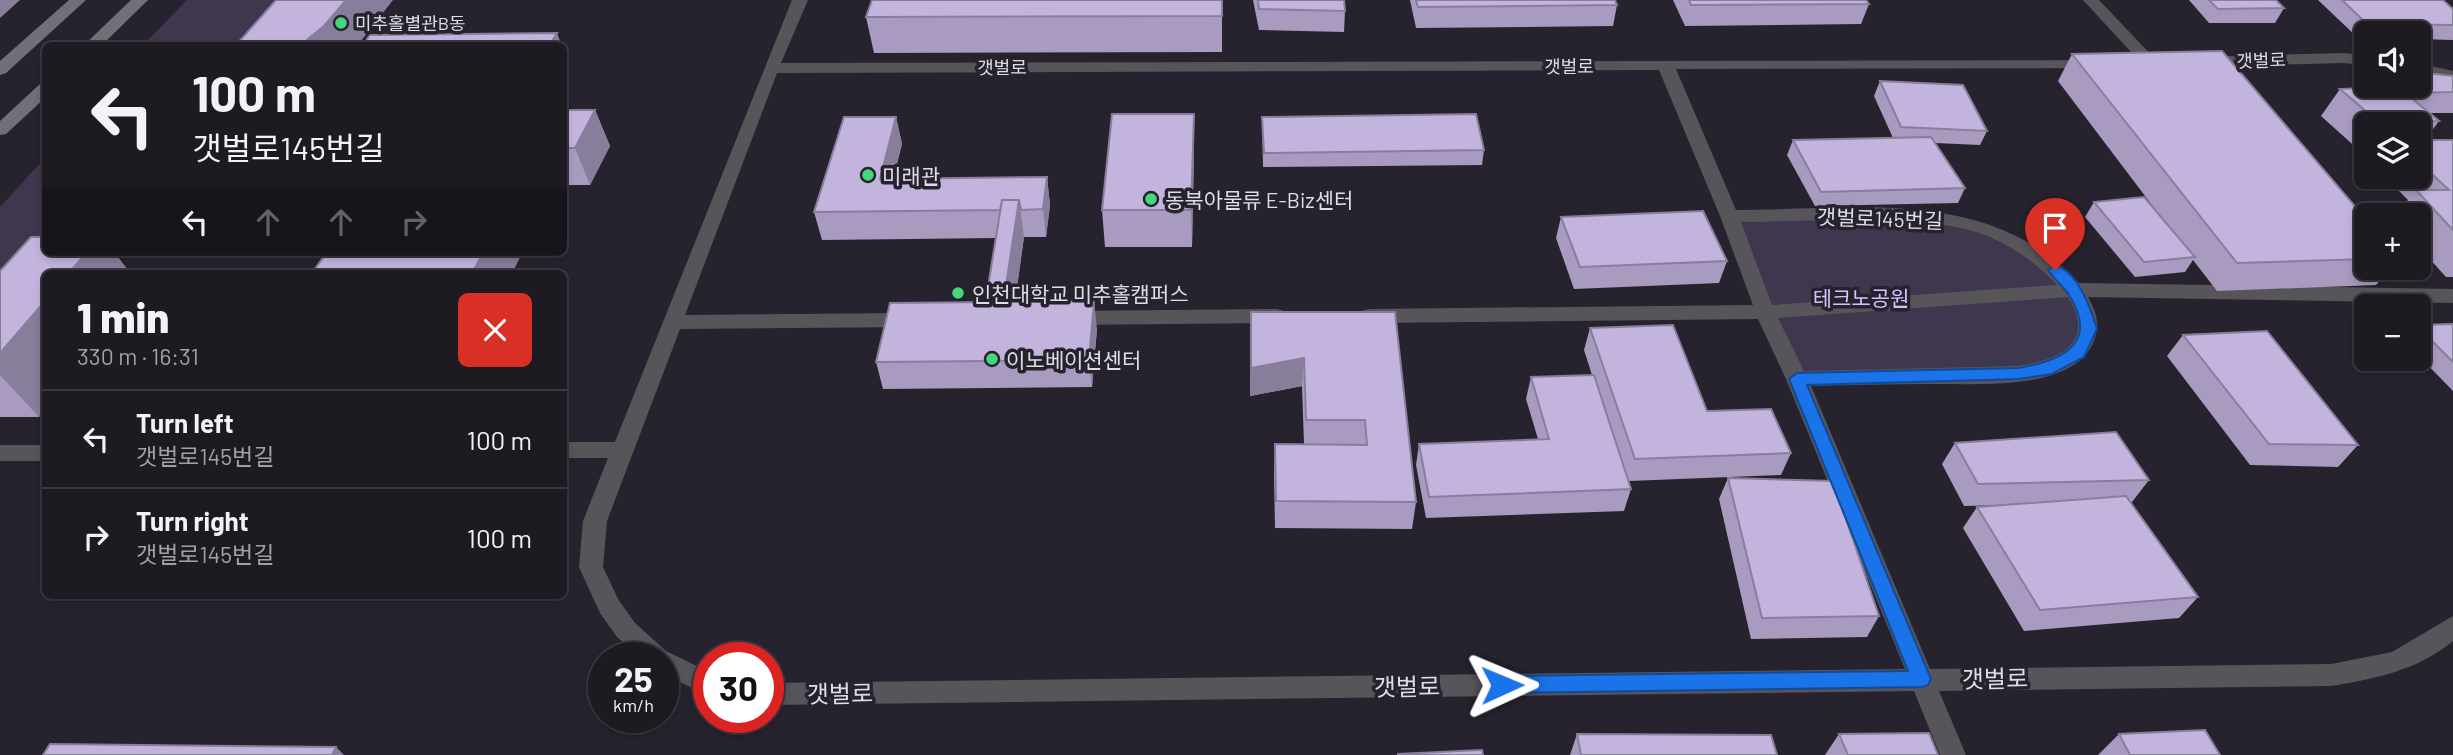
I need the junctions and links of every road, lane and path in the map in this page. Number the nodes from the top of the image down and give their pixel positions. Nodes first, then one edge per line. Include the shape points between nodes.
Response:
1 (78, 0) edge
2 (140, 0) edge
3 (800, 0) edge
4 (2091, 0) edge
5 (95, 42) edge
6 (2354, 59) edge
7 (2164, 63) junction
8 (1666, 66) junction
9 (771, 68) junction
10 (0, 69) edge
11 (2431, 71) edge
12 (2453, 76) edge
13 (42, 92) edge
14 (0, 130) edge
15 (1729, 216) junction
16 (2074, 290) junction
17 (2453, 296) edge
18 (1765, 312) junction
19 (1292, 316) edge
20 (1347, 316) edge
21 (1055, 318) edge
22 (928, 320) edge
23 (672, 322) junction
24 (1797, 379) junction
25 (567, 450) edge
26 (621, 450) junction
27 (0, 453) edge
28 (42, 453) edge
29 (2453, 626) edge
30 (639, 642) edge
31 (1922, 679) junction
32 (784, 694) edge
33 (1953, 755) edge

1 - 10 main road
2 - 5 main road
3 - 9 street
4 - 7 street
6 - 7 street, 갯벌로
7 - 8 street, 갯벌로
8 - 9 street, 갯벌로
8 - 15 street
9 - 23 street
11 - 12 street
13 - 14 main road
15 - 16 street, 갯벌로145번길 via 1928,215 1971,223 2033,253
15 - 18 street
16 - 17 street
16 - 18 street
16 - 24 street, 갯벌로145번길 via 2089,329 2078,353 2052,368 2018,374
18 - 20 street
18 - 24 street
19 - 21 street
22 - 23 street
23 - 26 street
24 - 31 street
25 - 26 street
26 - 30 street via 595,520 591,567 609,606
27 - 28 street
29 - 31 street, 갯벌로 via 2416,656 2331,675
31 - 32 street, 갯벌로
31 - 33 street

